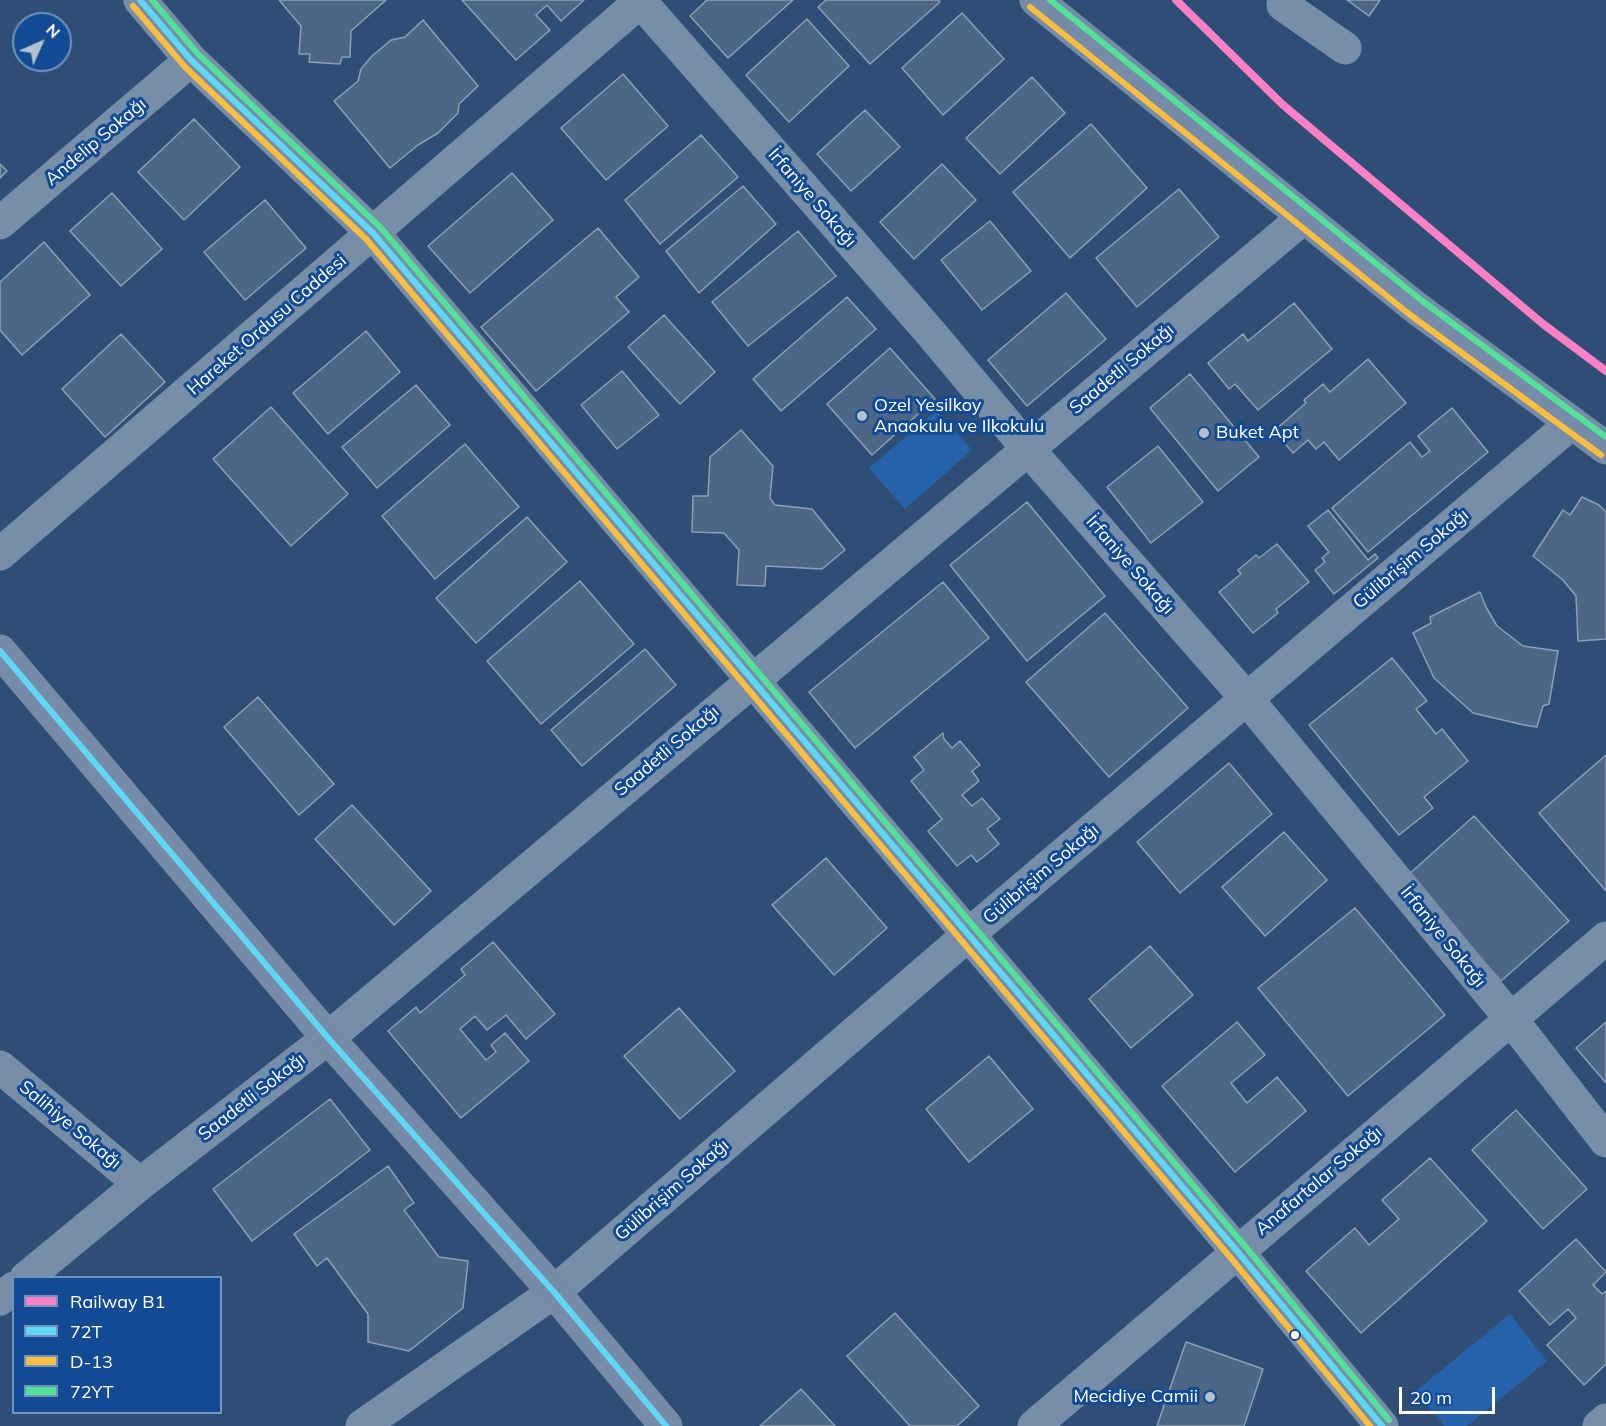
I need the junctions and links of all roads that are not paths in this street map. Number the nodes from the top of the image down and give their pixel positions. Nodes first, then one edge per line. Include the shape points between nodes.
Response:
1 (140, 0) edge
2 (1036, 0) edge
3 (1284, 0) edge
4 (641, 1) edge
5 (1345, 48) dead end
6 (191, 60) junction
7 (1303, 218) junction
8 (0, 223) edge
9 (373, 233) junction
10 (1572, 423) junction
11 (1027, 448) junction
12 (1606, 448) edge
13 (0, 554) edge
14 (0, 651) edge
15 (752, 680) junction
16 (1247, 699) junction
17 (968, 936) junction
18 (1606, 938) edge
19 (1511, 1019) junction
20 (328, 1038) junction
21 (0, 1067) edge
22 (1606, 1141) edge
23 (140, 1184) junction
24 (1237, 1251) junction
25 (28, 1276) edge
26 (12, 1290) edge
27 (554, 1292) junction
28 (0, 1299) edge
29 (1606, 1420) edge
30 (362, 1426) edge
31 (666, 1426) edge
32 (1034, 1426) edge
33 (1382, 1426) edge
34 (1599, 1426) edge

1 - 6 street
2 - 7 main road
3 - 5 street via 1283,5
4 - 9 street, Hareket Ordusu Caddesi
4 - 11 street, İrfaniye Sokağı
6 - 8 street, Andelip Sokağı
6 - 9 street
7 - 10 main road
7 - 11 street, Saadetli Sokağı
9 - 13 street, Hareket Ordusu Caddesi
9 - 15 street
10 - 12 main road
10 - 16 street, Gülibrişim Sokağı
11 - 15 street, Saadetli Sokağı
11 - 16 street, İrfaniye Sokağı
14 - 20 main road
15 - 17 street
15 - 20 street, Saadetli Sokağı
16 - 17 street, Gülibrişim Sokağı
16 - 19 street, İrfaniye Sokağı
17 - 24 street
17 - 27 street, Gülibrişim Sokağı
18 - 19 street, Anafartalar Sokağı
19 - 22 street, İrfaniye Sokağı
19 - 24 street, Anafartalar Sokağı
20 - 23 street, Saadetli Sokağı
20 - 27 main road
21 - 23 street, Salihiye Sokağı
23 - 25 street, Saadetli Sokağı
24 - 32 street, Anafartalar Sokağı
24 - 33 street
26 - 28 street
27 - 30 street, Gülibrişim Sokağı
27 - 31 main road
29 - 34 street

